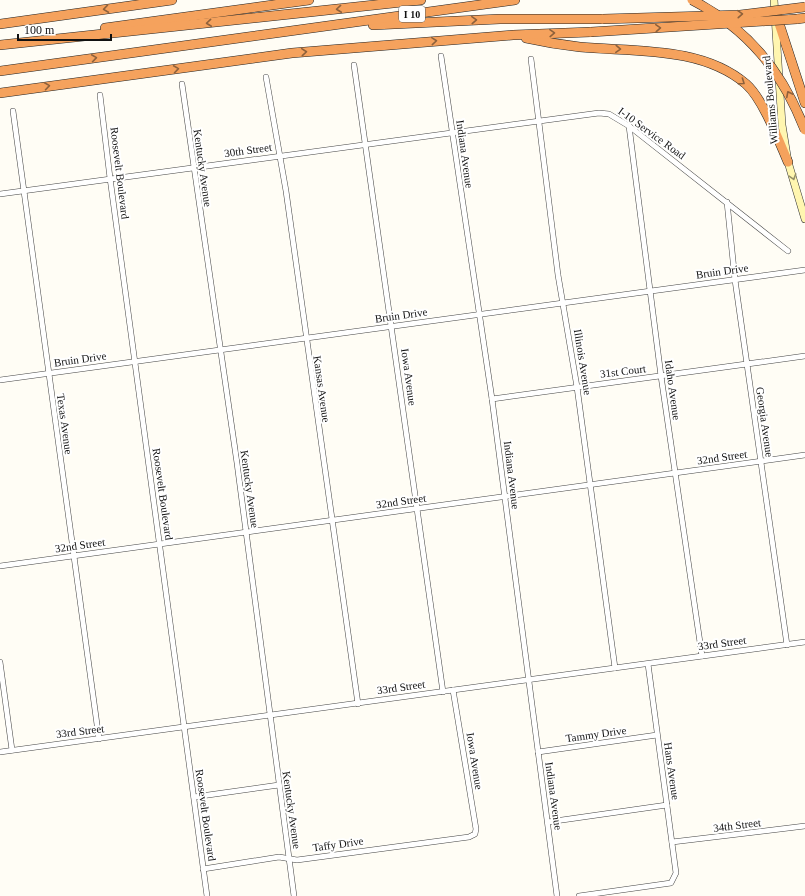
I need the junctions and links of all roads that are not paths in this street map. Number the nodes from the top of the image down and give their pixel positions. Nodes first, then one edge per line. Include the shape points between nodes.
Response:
1 (172, 0) edge
2 (309, 0) edge
3 (420, 0) edge
4 (515, 0) edge
5 (692, 0) edge
6 (774, 0) edge
7 (804, 0) edge
8 (805, 8) edge
9 (776, 14) junction
10 (802, 19) edge
11 (0, 24) edge
12 (310, 29) junction
13 (513, 34) junction
14 (0, 44) edge
15 (441, 56) dead end
16 (531, 59) dead end
17 (354, 65) dead end
18 (0, 71) edge
19 (266, 77) dead end
20 (182, 84) dead end
21 (0, 93) edge
22 (100, 95) dead end
23 (805, 103) edge
24 (13, 111) dead end
25 (539, 120) junction
26 (629, 126) junction
27 (805, 130) edge
28 (451, 132) junction
29 (365, 144) junction
30 (280, 156) junction
31 (788, 162) junction
32 (193, 168) junction
33 (110, 178) junction
34 (24, 190) junction
35 (0, 194) edge
36 (727, 202) junction
37 (805, 219) edge
38 (788, 251) dead end
39 (805, 270) edge
40 (735, 280) junction
41 (650, 291) junction
42 (563, 303) junction
43 (479, 314) junction
44 (392, 326) junction
45 (305, 338) junction
46 (220, 350) junction
47 (805, 356) edge
48 (135, 361) junction
49 (747, 365) junction
50 (48, 374) junction
51 (661, 376) junction
52 (0, 380) edge
53 (577, 387) junction
54 (492, 399) junction
55 (805, 455) edge
56 (761, 462) junction
57 (675, 474) junction
58 (591, 485) junction
59 (504, 497) junction
60 (416, 508) junction
61 (330, 521) junction
62 (246, 532) junction
63 (160, 544) junction
64 (74, 556) junction
65 (0, 566) edge
66 (805, 642) edge
67 (787, 645) junction
68 (702, 656) junction
69 (0, 662) edge
70 (648, 664) junction
71 (615, 668) junction
72 (528, 679) junction
73 (453, 690) junction
74 (443, 692) junction
75 (358, 704) junction
76 (270, 716) junction
77 (184, 728) junction
78 (657, 735) junction
79 (99, 739) junction
80 (12, 750) junction
81 (0, 752) edge
82 (538, 752) junction
83 (279, 785) junction
84 (194, 797) junction
85 (667, 805) junction
86 (548, 822) junction
87 (805, 826) edge
88 (474, 834) joint
89 (672, 842) junction
90 (289, 859) junction
91 (203, 869) junction
92 (207, 896) edge
93 (294, 896) edge
94 (557, 896) edge
95 (579, 896) edge

1 -> 11 highway
2 - 14 highway
3 -> 14 highway
4 - 12 highway, I 10
27 -> 5 highway, bridge via 788,90 752,43 730,23
6 - 9 main road, Williams Boulevard
7 - 8 main road
12 -> 8 highway, bridge via 500,19 740,15
9 - 23 highway
9 - 31 main road, Williams Boulevard via 779,90
13 -> 10 highway, bridge via 591,32
18 -> 12 highway, I 10
21 -> 13 highway via 292,53
13 -> 31 highway via 579,46 688,56 723,70 747,85 757,99
15 - 28 street, Indiana Avenue
16 - 25 street, Illinois Avenue
17 - 29 street, Iowa Avenue
19 - 30 street, Kansas Avenue
20 - 32 street, Kentucky Avenue
22 - 33 street, Roosevelt Boulevard
24 - 34 street, Texas Avenue
25 - 26 street, I-10 Service Road via 599,113 609,114
25 - 28 street, I-10 Service Road
25 - 42 street, Illinois Avenue
26 - 36 street, I-10 Service Road
26 - 41 street, Idaho Avenue
28 - 29 street, 30th Street
28 - 43 street, Indiana Avenue
29 - 30 street, 30th Street
29 - 44 street, Iowa Avenue
30 - 32 street, 30th Street
30 - 45 street, Kansas Avenue
31 -> 37 main road, Williams Boulevard
32 - 33 street, 30th Street
32 - 46 street, Kentucky Avenue
33 - 34 street, 30th Street
33 - 48 street, Roosevelt Boulevard
34 - 35 street, 30th Street
34 - 50 street, Texas Avenue
36 - 38 street, I-10 Service Road
36 - 40 street, Georgia Avenue
39 - 40 street, Bruin Drive
40 - 41 street, Bruin Drive
40 - 49 street, Georgia Avenue
41 - 42 street, Bruin Drive
41 - 51 street, Idaho Avenue
42 - 43 street, Bruin Drive
42 - 53 street, Illinois Avenue
43 - 44 street, Bruin Drive
43 - 54 street, Indiana Avenue
44 - 45 street, Bruin Drive
44 - 60 street, Iowa Avenue
45 - 46 street, Bruin Drive
45 - 61 street, Kansas Avenue
46 - 48 street, Bruin Drive
46 - 62 street, Kentucky Avenue
47 - 49 street, 31st Court
48 - 50 street, Bruin Drive
48 - 63 street, Roosevelt Boulevard
49 - 51 street, 31st Court
49 - 56 street, Georgia Avenue
50 - 52 street, Bruin Drive
50 - 64 street, Texas Avenue
51 - 53 street, 31st Court
51 - 57 street, Idaho Avenue
53 - 54 street, 31st Court
53 - 58 street, Illinois Avenue
54 - 59 street, Indiana Avenue
55 - 56 street, 32nd Street
56 - 57 street, 32nd Street
56 - 67 street, Georgia Avenue
57 - 58 street, 32nd Street
57 - 68 street, Idaho Avenue
58 - 59 street, 32nd Street
58 - 71 street, Illinois Avenue
59 - 60 street, 32nd Street
59 - 72 street, Indiana Avenue
60 - 61 street, 32nd Street
60 - 74 street, Iowa Avenue
61 - 62 street, 32nd Street
61 - 75 street, Kansas Avenue
62 - 63 street, 32nd Street
62 - 76 street, Kentucky Avenue
63 - 64 street, 32nd Street
63 - 77 street, Roosevelt Boulevard
64 - 65 street, 32nd Street
64 - 79 street, Texas Avenue
66 - 67 street, 33rd Street
67 - 68 street, 33rd Street
68 - 70 street, 33rd Street
69 - 80 street
70 - 71 street, 33rd Street
70 - 78 street, Hans Avenue
71 - 72 street, 33rd Street
72 - 73 street, 33rd Street
72 - 82 street, Indiana Avenue
73 - 74 street, 33rd Street
73 - 88 street, Iowa Avenue via 476,830
74 - 75 street, 33rd Street
75 - 76 street, 33rd Street
76 - 77 street, 33rd Street
76 - 83 street, Kentucky Avenue
77 - 79 street, 33rd Street
77 - 84 street, Roosevelt Boulevard
78 - 82 street, Tammy Drive
78 - 85 street, Hans Avenue
79 - 80 street, 33rd Street
80 - 81 street, 33rd Street
82 - 86 street, Indiana Avenue
83 - 84 street
83 - 90 street, Kentucky Avenue
84 - 91 street, Roosevelt Boulevard
85 - 86 street
85 - 89 street, Hans Avenue
86 - 94 street, Indiana Avenue
87 - 89 street, 34th Street
88 - 90 street, Taffy Drive via 461,838
89 - 95 street, Hans Avenue via 676,873 671,883
90 - 91 street, Taffy Drive via 278,857
90 - 93 street, Kentucky Avenue
91 - 92 street, Roosevelt Boulevard

